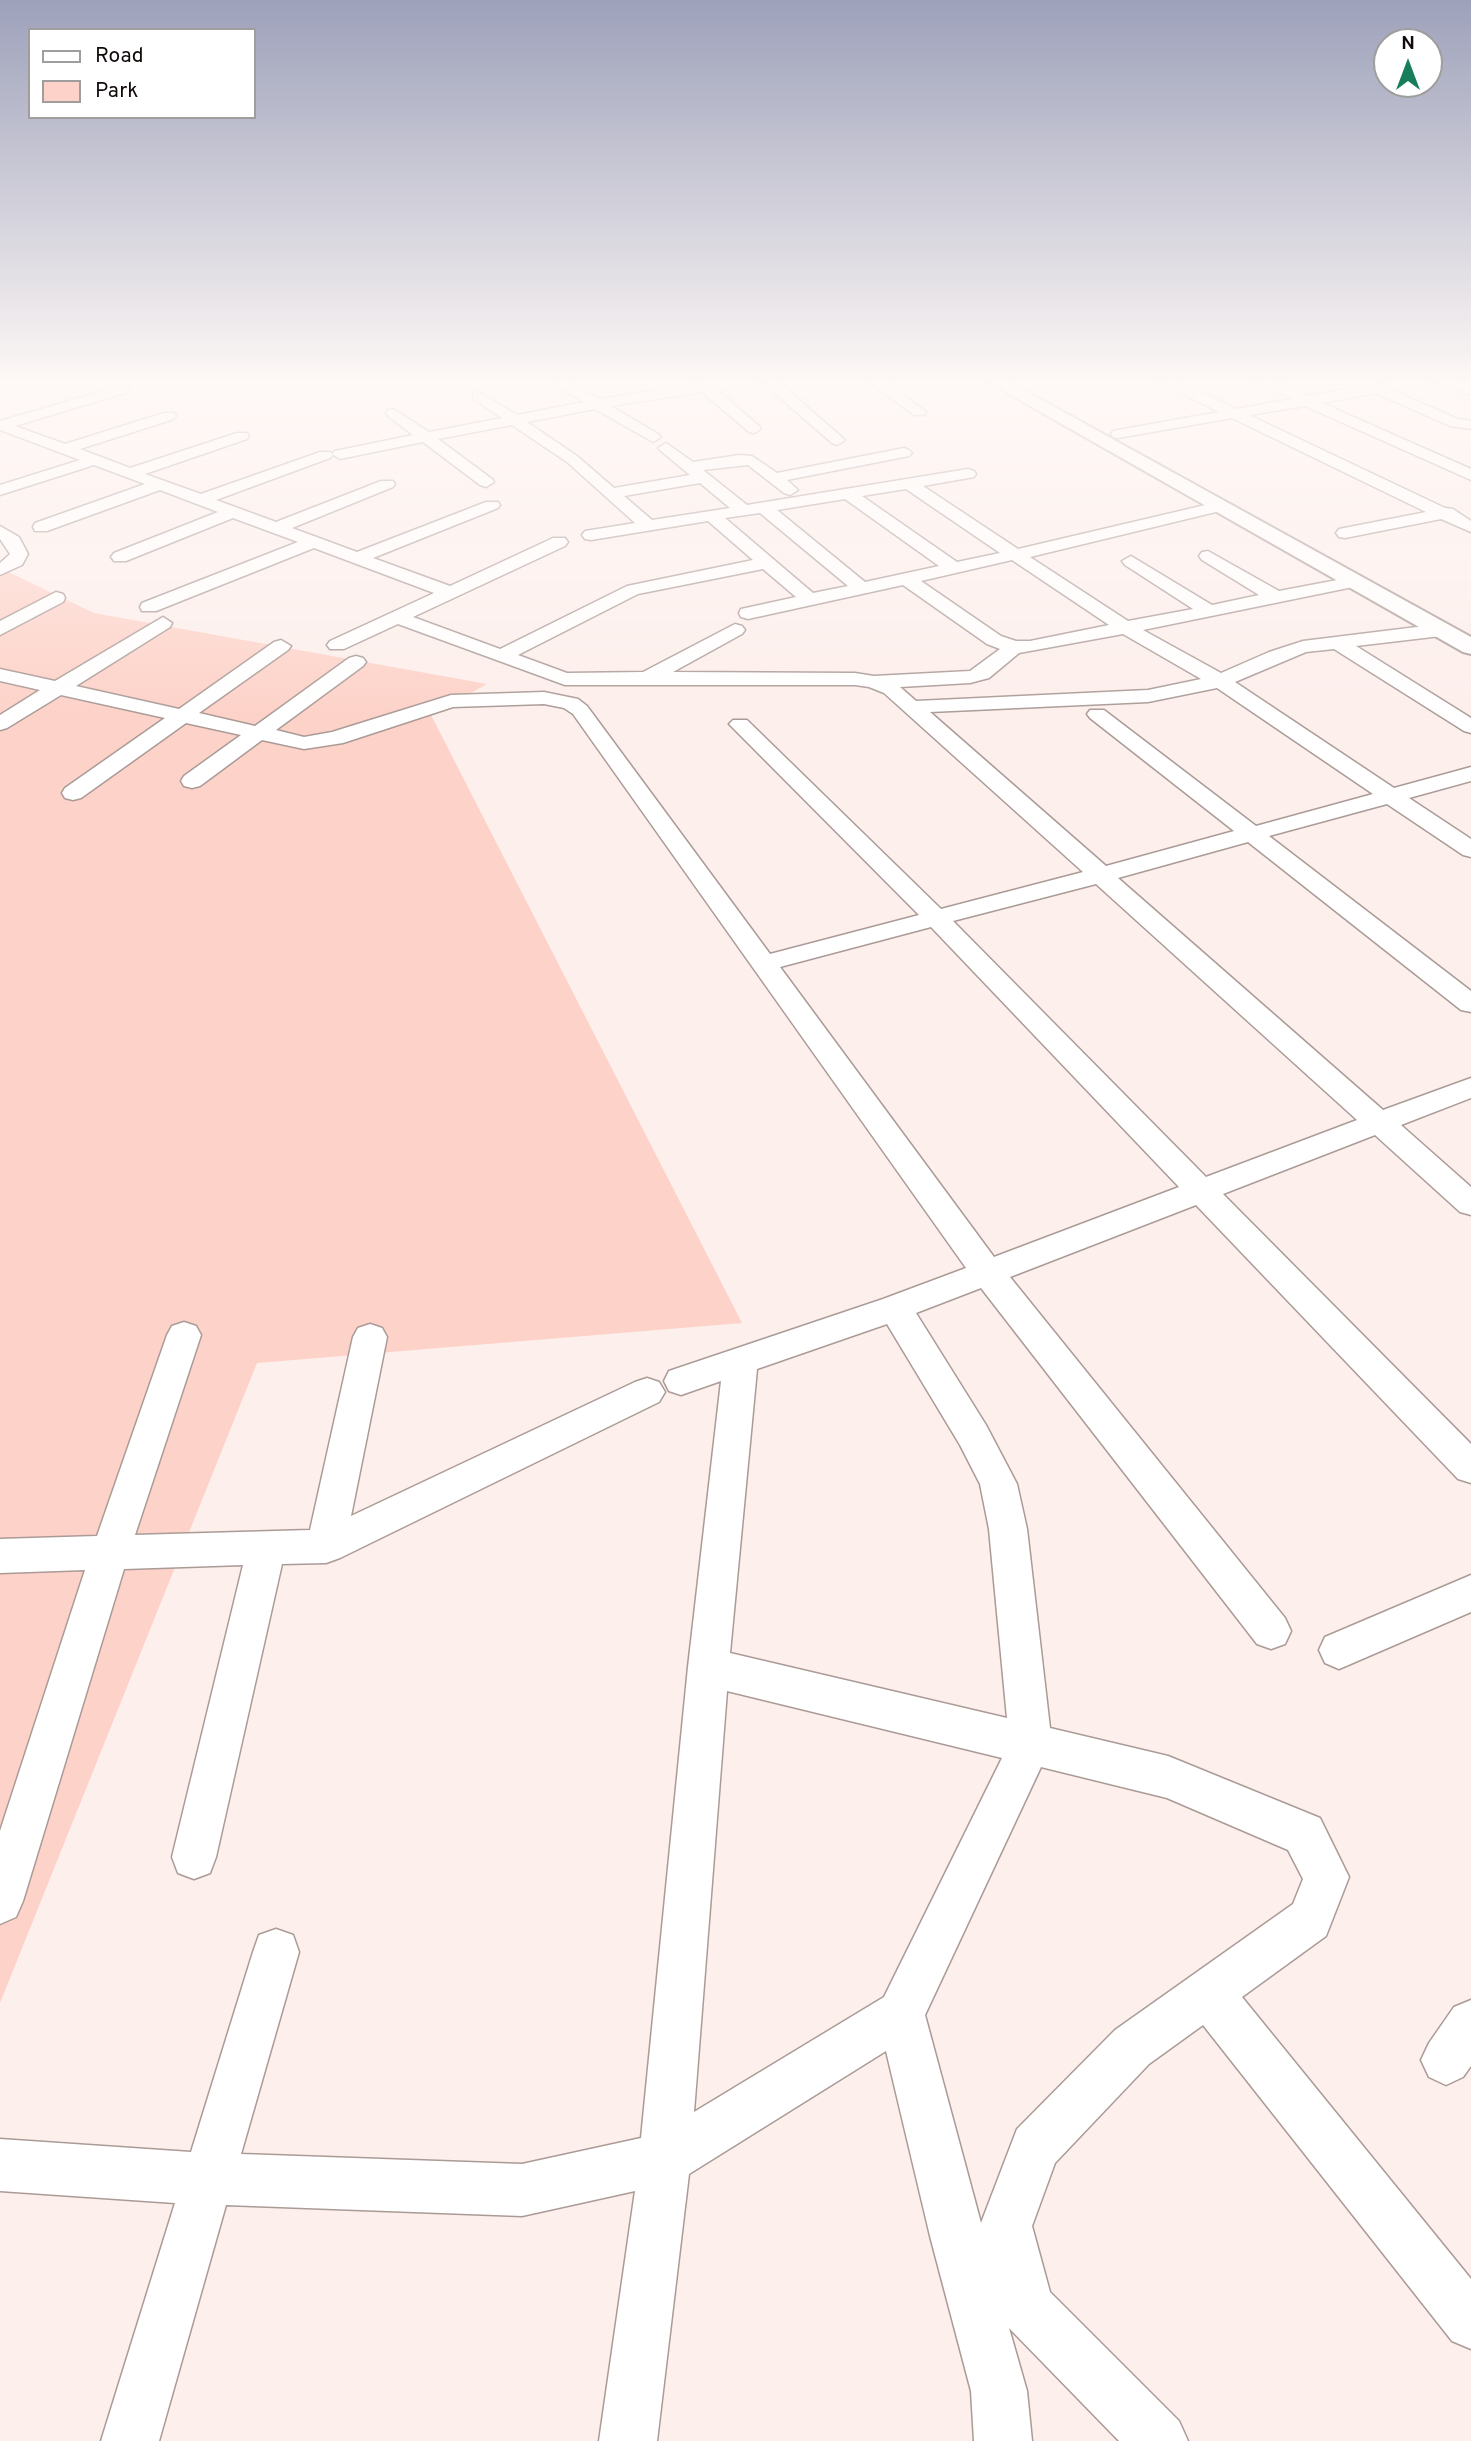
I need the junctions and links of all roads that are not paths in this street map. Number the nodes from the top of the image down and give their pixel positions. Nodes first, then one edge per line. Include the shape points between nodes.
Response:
1 (138, 492) edge
2 (182, 492) edge
3 (223, 492) edge
4 (367, 492) edge
5 (618, 492) edge
6 (721, 492) edge
7 (793, 492) edge
8 (862, 492) edge
9 (921, 492) edge
10 (1191, 492) edge
11 (1225, 492) edge
12 (1398, 492) edge
13 (611, 493) joint
14 (849, 494) junction
15 (202, 499) junction
16 (805, 501) junction
17 (492, 505) dead end
18 (1218, 507) junction
19 (765, 508) junction
20 (1471, 509) edge
21 (235, 511) junction
22 (744, 511) junction
23 (1443, 513) junction
24 (712, 516) junction
25 (649, 526) junction
26 (41, 527) dead end
27 (279, 527) junction
28 (1471, 527) edge
29 (0, 531) edge
30 (1345, 533) dead end
31 (591, 535) dead end
32 (316, 541) junction
33 (559, 542) dead end
34 (1014, 555) junction
35 (1208, 556) dead end
36 (120, 557) dead end
37 (359, 557) junction
38 (1131, 561) dead end
39 (767, 563) junction
40 (952, 567) junction
41 (0, 570) edge
42 (905, 578) junction
43 (1353, 582) junction
44 (863, 589) junction
45 (449, 592) junction
46 (1275, 597) junction
47 (56, 598) dead end
48 (810, 600) junction
49 (149, 607) dead end
50 (1208, 610) junction
51 (748, 613) dead end
52 (396, 617) junction
53 (163, 623) dead end
54 (1471, 625) edge
55 (1124, 627) junction
56 (0, 629) edge
57 (1441, 630) junction
58 (735, 631) dead end
59 (1336, 642) junction
60 (337, 645) dead end
61 (281, 646) dead end
62 (1014, 647) junction
63 (1471, 647) edge
64 (501, 656) junction
65 (356, 662) dead end
66 (0, 675) edge
67 (647, 678) junction
68 (1220, 681) junction
69 (874, 682) junction
70 (58, 687) junction
71 (911, 708) junction
72 (1097, 715) dead end
73 (182, 716) junction
74 (0, 724) edge
75 (740, 724) dead end
76 (1471, 727) edge
77 (257, 733) junction
78 (1471, 774) edge
79 (192, 781) dead end
80 (74, 793) dead end
81 (1389, 795) junction
82 (1251, 832) junction
83 (1471, 850) edge
84 (1101, 875) junction
85 (935, 917) junction
86 (761, 964) junction
87 (1471, 1004) edge
88 (1471, 1087) edge
89 (1379, 1122) junction
90 (1202, 1190) junction
91 (1471, 1204) edge
92 (988, 1273) junction
93 (895, 1308) junction
94 (184, 1335) dead end
95 (370, 1337) dead end
96 (741, 1361) junction
97 (681, 1381) dead end
98 (647, 1392) dead end
99 (1471, 1468) edge
100 (326, 1546) junction
101 (266, 1548) junction
102 (110, 1553) junction
103 (0, 1556) edge
104 (1471, 1593) edge
105 (1271, 1631) dead end
106 (1339, 1650) dead end
107 (708, 1667) junction
108 (1031, 1743) junction
109 (194, 1857) dead end
110 (0, 1901) edge
111 (276, 1952) dead end
112 (1208, 1993) junction
113 (901, 2014) junction
114 (665, 2159) junction
115 (0, 2165) edge
116 (208, 2179) junction
117 (957, 2236) junction
118 (1027, 2307) junction
119 (1471, 2322) edge
120 (130, 2441) edge
121 (628, 2441) edge
122 (1003, 2441) edge
123 (1159, 2441) edge

1 - 26 street
2 - 15 street
3 - 15 street
4 - 27 street
5 - 13 street
6 - 22 street
7 - 16 street
8 - 14 street
9 - 34 street
10 - 18 main road
11 - 54 main road
12 - 23 street
13 - 25 street
14 - 16 street
14 - 40 street
15 - 21 street
16 - 19 street
17 - 37 street
18 - 34 street
18 - 43 main road
19 - 22 street
19 - 44 street
20 - 23 street
21 - 27 street
21 - 36 street
22 - 24 street
23 - 28 street
23 - 30 street
24 - 25 street
24 - 39 street
25 - 31 street
27 - 32 street
29 - 41 street via 13,541 19,554
32 - 37 street
32 - 49 street
33 - 45 street
34 - 40 street
34 - 55 street
35 - 46 street
37 - 45 street
38 - 50 street
39 - 48 street
39 - 64 street via 633,590
40 - 42 street
42 - 44 street
42 - 62 street via 994,640
43 - 46 street
43 - 57 main road
44 - 48 street
45 - 52 street
46 - 50 street
47 - 56 street
48 - 51 street
50 - 55 street
52 - 60 street
52 - 64 street
53 - 70 street
55 - 62 street via 1045,646
55 - 68 street
57 - 59 street
57 - 63 main road
58 - 67 street
59 - 68 street via 1276,656
59 - 76 street
61 - 73 street
62 - 69 street via 982,674 970,677
64 - 67 street via 565,679
65 - 77 street
66 - 70 street
67 - 69 street
68 - 71 street via 1148,696
68 - 81 street
69 - 71 street via 891,689
70 - 73 street
70 - 74 street
71 - 84 street
72 - 82 street
73 - 77 street
73 - 80 street
75 - 85 street
77 - 79 street
77 - 86 street via 319,742 451,701 544,698 571,703 610,749
78 - 81 street
81 - 82 street
81 - 83 street
82 - 84 street
82 - 87 street
84 - 85 street
84 - 89 street
85 - 86 street
85 - 90 street
86 - 92 street
88 - 89 street
89 - 90 street
89 - 91 street
90 - 92 street
90 - 99 street
92 - 93 street
92 - 105 street
93 - 96 street
93 - 108 street via 998,1484 1008,1529
94 - 102 street
95 - 100 street
96 - 97 street
96 - 107 street
98 - 100 street
100 - 101 street
101 - 102 street
101 - 109 street
102 - 103 street
102 - 110 street
104 - 106 street
107 - 108 street
107 - 114 street
108 - 112 street via 1168,1777 1304,1833 1326,1877 1310,1920
108 - 113 street
111 - 116 street
112 - 118 street via 1132,2047 1035,2147 1006,2226
112 - 119 street
113 - 114 street
113 - 117 street
114 - 116 street via 522,2190
114 - 121 street
115 - 116 street
116 - 120 street
117 - 118 street
117 - 122 street via 999,2390
118 - 123 street

